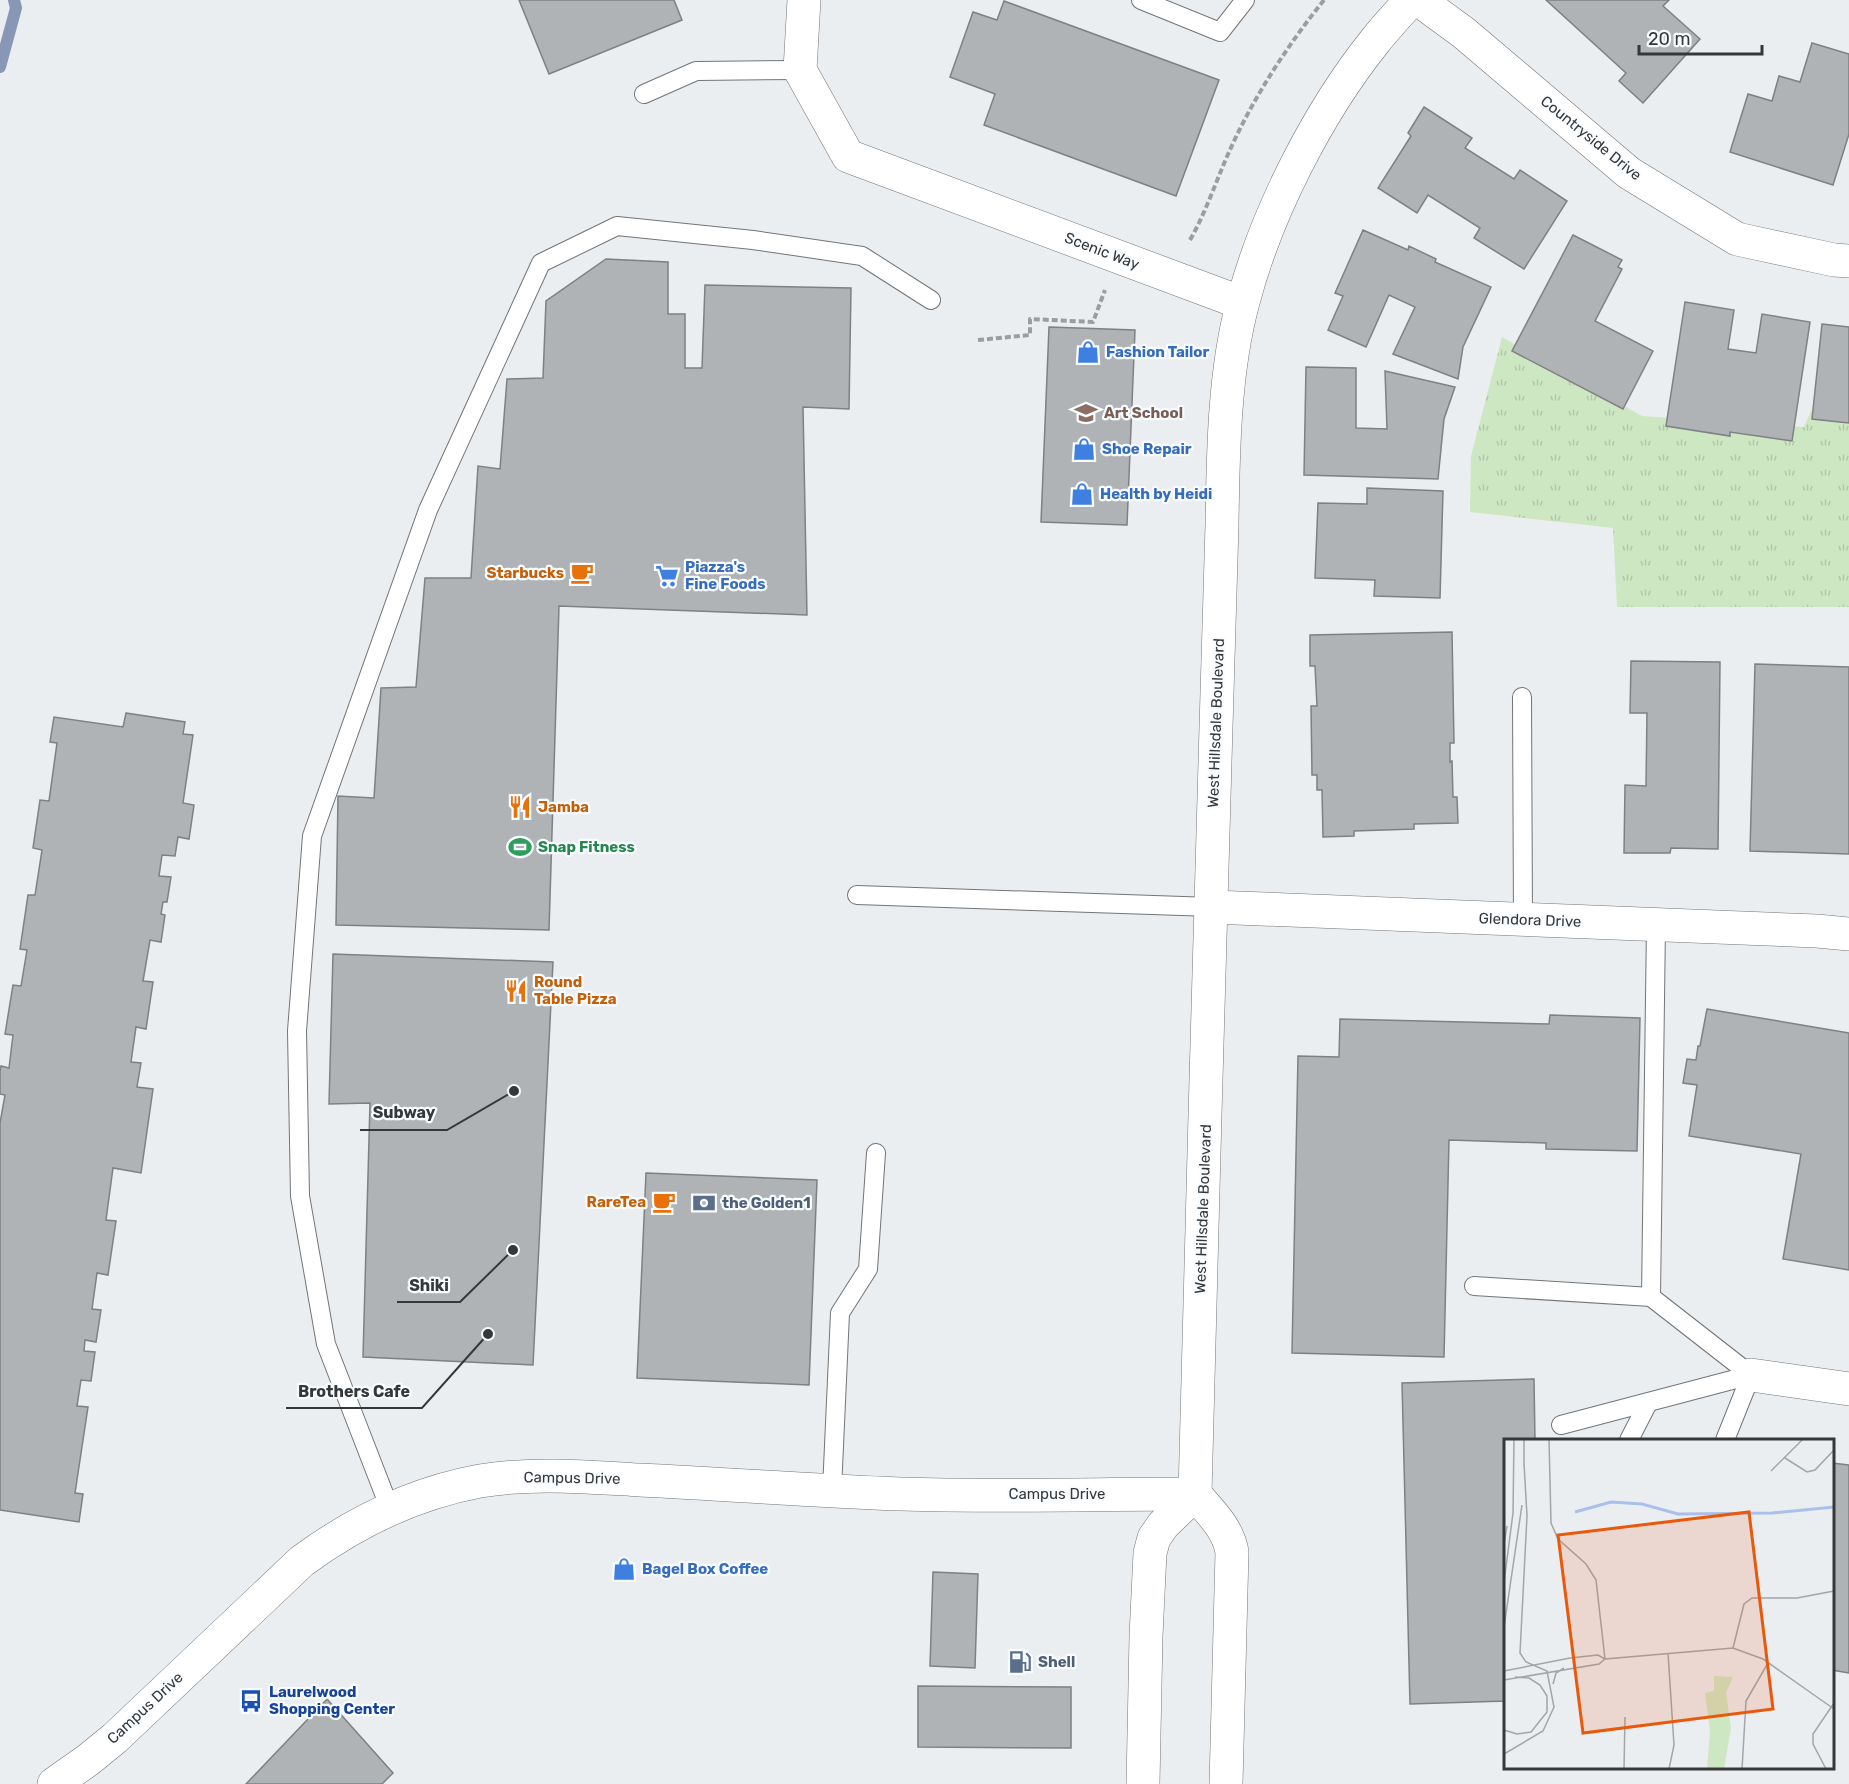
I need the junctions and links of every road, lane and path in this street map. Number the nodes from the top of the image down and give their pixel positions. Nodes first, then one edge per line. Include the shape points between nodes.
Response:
1 (804, 0) edge
2 (1141, 0) edge
3 (1245, 0) edge
4 (1324, 0) edge
5 (1411, 0) edge
6 (1419, 0) edge
7 (800, 70) junction
8 (644, 94) dead end
9 (1190, 240) dead end
10 (1118, 257) junction
11 (1849, 261) edge
12 (931, 300) dead end
13 (1242, 303) junction
14 (978, 340) dead end
15 (1522, 697) dead end
16 (857, 895) dead end
17 (1212, 908) junction
18 (1523, 920) junction
19 (1656, 925) junction
20 (1849, 934) edge
21 (876, 1153) dead end
22 (1474, 1286) dead end
23 (1651, 1297) junction
24 (1751, 1375) junction
25 (1849, 1389) edge
26 (1648, 1402) junction
27 (1561, 1425) dead end
28 (1630, 1439) edge
29 (1725, 1439) edge
30 (832, 1490) junction
31 (1195, 1494) junction
32 (390, 1509) junction
33 (54, 1784) edge
34 (1143, 1784) edge
35 (1226, 1784) edge

1 - 7 street
2 - 3 lane via 1220,32
4 - 9 path via 1261,92 1229,151
5 - 13 street, West Hillsdale Boulevard via 1374,41 1311,138 1282,193
6 - 11 street, Countryside Drive via 1464,33 1629,173 1737,239
7 - 8 lane via 696,71
7 - 10 street, Scenic Way via 848,156
10 - 13 street, Scenic Way
10 - 14 path via 1093,322 1030,319 1030,335
12 - 32 lane via 862,256 617,226 542,263 428,510 312,836 297,1031 300,1196 326,1344
13 - 17 street, West Hillsdale Boulevard via 1231,366 1222,486
15 - 18 lane
16 - 17 lane
17 - 18 street, Glendora Drive
17 - 31 street, West Hillsdale Boulevard
18 - 19 street, Glendora Drive
19 - 20 street, Glendora Drive
19 - 23 lane
21 - 30 lane via 868,1269 840,1312
22 - 23 lane
23 - 24 lane
24 - 25 street
24 - 26 lane
24 - 29 lane
26 - 27 lane
26 - 28 lane
30 - 31 street, Campus Drive via 914,1494
30 - 32 street, Campus Drive via 551,1476 482,1481
31 - 34 street via 1163,1525 1150,1553
31 - 35 street via 1225,1530 1232,1551
32 - 33 street, Campus Drive via 357,1524 302,1561 115,1738

